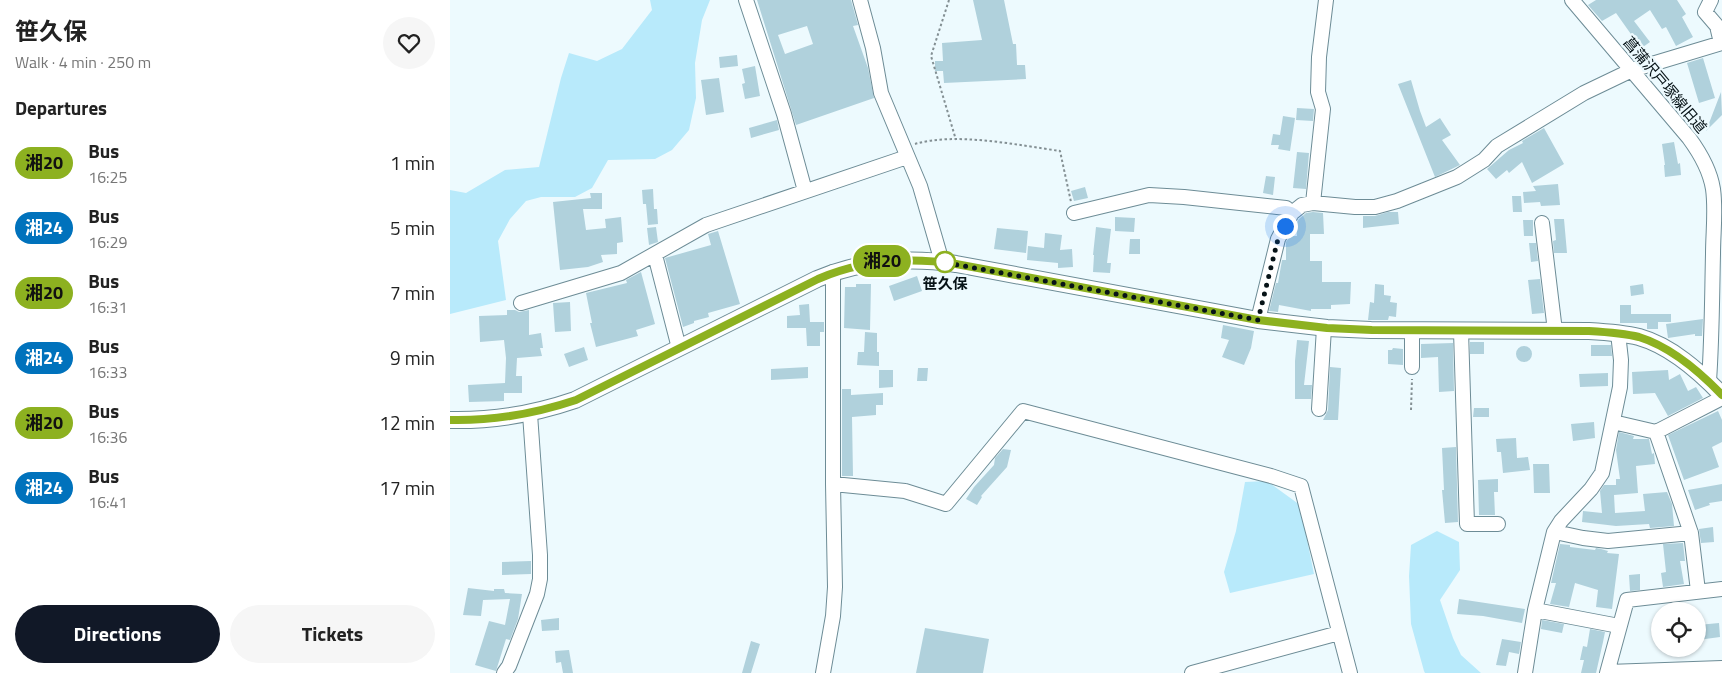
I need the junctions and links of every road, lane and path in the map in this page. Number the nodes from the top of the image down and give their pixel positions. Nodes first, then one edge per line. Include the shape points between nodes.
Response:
1 (746, 0) edge
2 (860, 0) edge
3 (949, 0) edge
4 (1326, 0) edge
5 (1711, 0) edge
6 (1577, 1) edge
7 (1722, 43) edge
8 (1632, 70) junction
9 (956, 140) junction
10 (906, 153) junction
11 (1716, 176) edge
12 (806, 191) junction
13 (1313, 203) junction
14 (1074, 213) joint
15 (1292, 213) junction
16 (1542, 223) dead end
17 (655, 255) junction
18 (942, 262) junction
19 (833, 272) junction
20 (521, 303) dead end
21 (1258, 320) junction
22 (1324, 328) junction
23 (1412, 331) junction
24 (1461, 331) junction
25 (1555, 331) junction
26 (1618, 333) junction
27 (679, 348) junction
28 (1412, 367) joint
29 (1713, 375) edge
30 (1722, 396) edge
31 (1319, 409) dead end
32 (1411, 410) dead end
33 (530, 414) junction
34 (450, 420) edge
35 (1613, 422) junction
36 (1656, 432) junction
37 (833, 484) junction
38 (1498, 524) dead end
39 (1554, 532) junction
40 (1691, 534) junction
41 (1722, 588) edge
42 (1698, 591) junction
43 (1535, 610) junction
44 (1619, 626) junction
45 (1339, 634) junction
46 (1722, 668) edge
47 (1608, 672) edge
48 (504, 673) edge
49 (823, 673) edge
50 (1192, 673) edge
51 (1350, 673) edge
52 (1525, 673) edge

1 - 12 street
2 - 10 street via 881,93
3 - 9 path via 931,56
4 - 13 street via 1318,57 1318,92 1323,109
5 - 7 street via 1706,12 1717,26
6 - 8 street, 菖蒲沢戸塚線旧道
7 - 8 street
8 - 11 street, 菖蒲沢戸塚線旧道
8 - 13 street via 1584,93 1497,146 1484,160 1456,177 1375,207
9 - 10 path via 916,143
9 - 14 path via 999,142 1060,151
10 - 12 street
10 - 18 street via 920,186
11 - 29 street, 菖蒲沢戸塚線旧道 via 1713,190
12 - 17 street via 706,225
13 - 15 street via 1302,205
14 - 15 street via 1149,195 1286,208
15 - 21 street via 1278,239
16 - 25 street
17 - 20 street via 621,273
17 - 27 street
18 - 19 main road via 891,260
18 - 21 main road
19 - 27 main road
19 - 37 street
21 - 22 main road
22 - 23 main road
22 - 31 street
23 - 24 main road
23 - 28 street
24 - 25 main road
24 - 38 street via 1467,524
25 - 26 main road
26 - 29 main road via 1662,347
26 - 35 street via 1620,387
27 - 33 main road via 576,400
28 - 32 path
29 - 30 main road
30 - 36 street
33 - 34 main road
33 - 48 street via 540,579 537,594
35 - 36 street
35 - 39 street via 1602,473
36 - 40 street
37 - 45 street via 905,491 946,504 1023,411 1271,476 1301,486
37 - 49 street via 835,587
39 - 40 street via 1608,541
39 - 43 street
40 - 42 street
41 - 42 street
42 - 44 street via 1627,600
43 - 44 street
43 - 52 street
44 - 47 street
45 - 50 street
45 - 51 street
46 - 47 street

